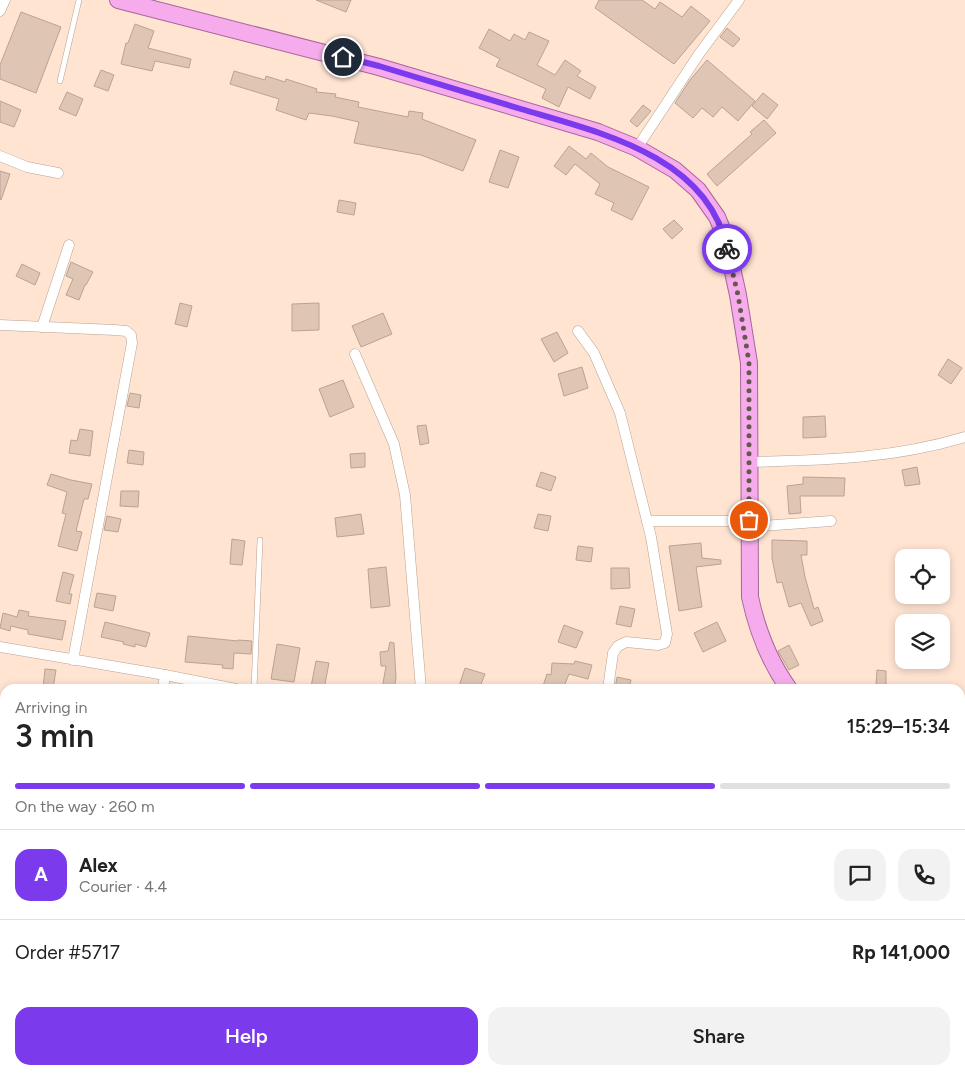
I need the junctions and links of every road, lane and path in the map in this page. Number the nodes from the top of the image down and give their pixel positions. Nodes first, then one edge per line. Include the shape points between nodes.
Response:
1 (5, 0) edge
2 (79, 0) edge
3 (118, 0) edge
4 (739, 0) edge
5 (147, 3) edge
6 (0, 11) edge
7 (60, 81) dead end
8 (637, 148) junction
9 (0, 156) edge
10 (58, 173) dead end
11 (69, 245) dead end
12 (0, 325) edge
13 (42, 327) junction
14 (578, 331) dead end
15 (355, 354) dead end
16 (965, 437) edge
17 (750, 462) junction
18 (647, 521) junction
19 (831, 521) dead end
20 (749, 524) junction
21 (260, 540) dead end
22 (0, 648) edge
23 (73, 660) junction
24 (165, 675) junction
25 (164, 684) edge
26 (211, 684) edge
27 (254, 684) edge
28 (421, 684) edge
29 (609, 684) edge
30 (785, 684) edge

1 - 6 street
2 - 7 lane
3 - 5 highway
4 - 8 street
5 - 8 highway via 379,66 598,132
8 - 17 highway via 675,170 698,190 717,217 725,236 749,362
9 - 10 street via 27,167
11 - 13 street
12 - 13 street
13 - 23 street via 126,331 131,335 132,344
14 - 18 street via 594,352 620,413
15 - 28 street via 394,444 405,495
16 - 17 street via 931,447 875,456
17 - 20 highway
18 - 20 street
18 - 29 street via 667,634 665,643 626,642 618,646 613,653
19 - 20 street
20 - 30 highway via 750,597 755,620 777,673
21 - 27 lane
22 - 23 street
23 - 24 street
24 - 25 street
24 - 26 street

